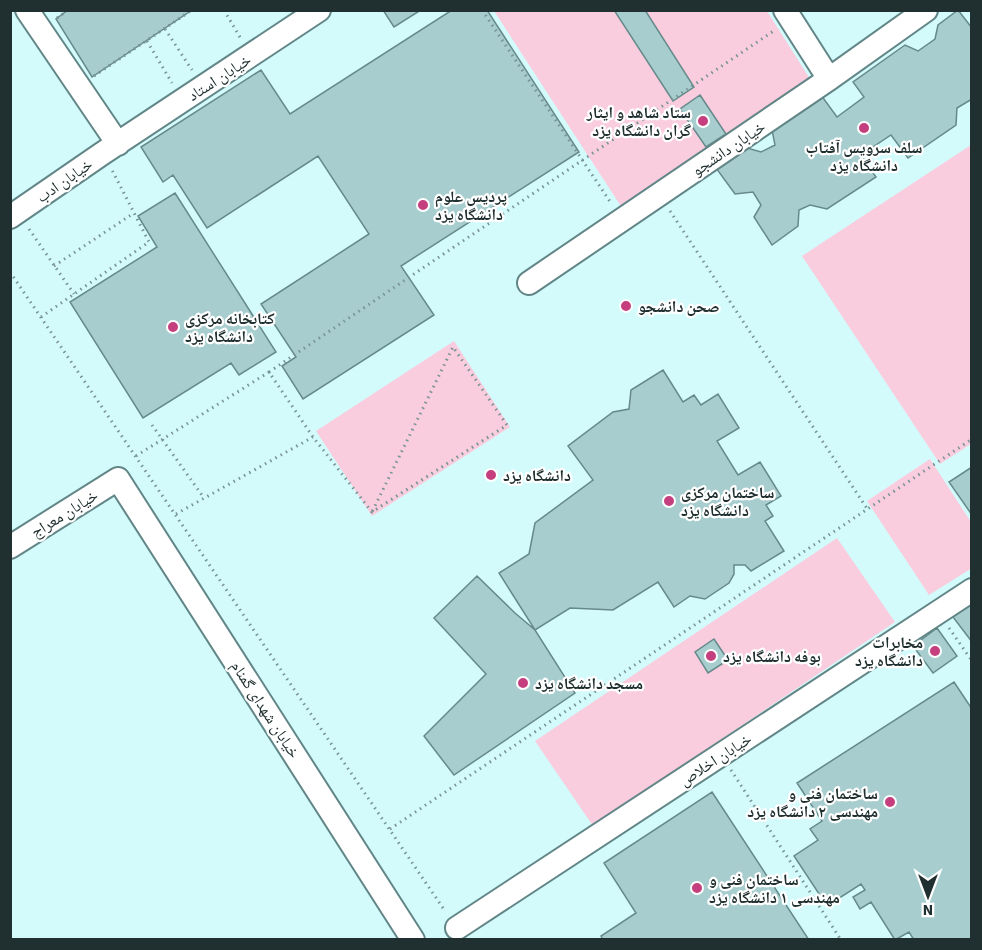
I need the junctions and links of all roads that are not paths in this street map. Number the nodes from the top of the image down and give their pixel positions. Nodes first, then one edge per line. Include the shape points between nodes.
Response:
1 (27, 10) edge
2 (319, 10) edge
3 (926, 10) edge
4 (787, 15) edge
5 (830, 79) junction
6 (111, 148) junction
7 (14, 215) edge
8 (529, 283) dead end
9 (118, 479) joint
10 (10, 547) edge
11 (972, 590) edge
12 (457, 928) road end
13 (413, 939) edge

1 - 6 lane
2 - 6 lane, خیابان استاد
3 - 5 lane, خیابان دانشجو
4 - 5 lane
5 - 8 lane, خیابان دانشجو
6 - 7 lane, خیابان ادب
9 - 10 lane, خیابان معراج
9 - 13 lane, خیابان شهدای گمنام
11 - 12 lane, خیابان اخلاص

